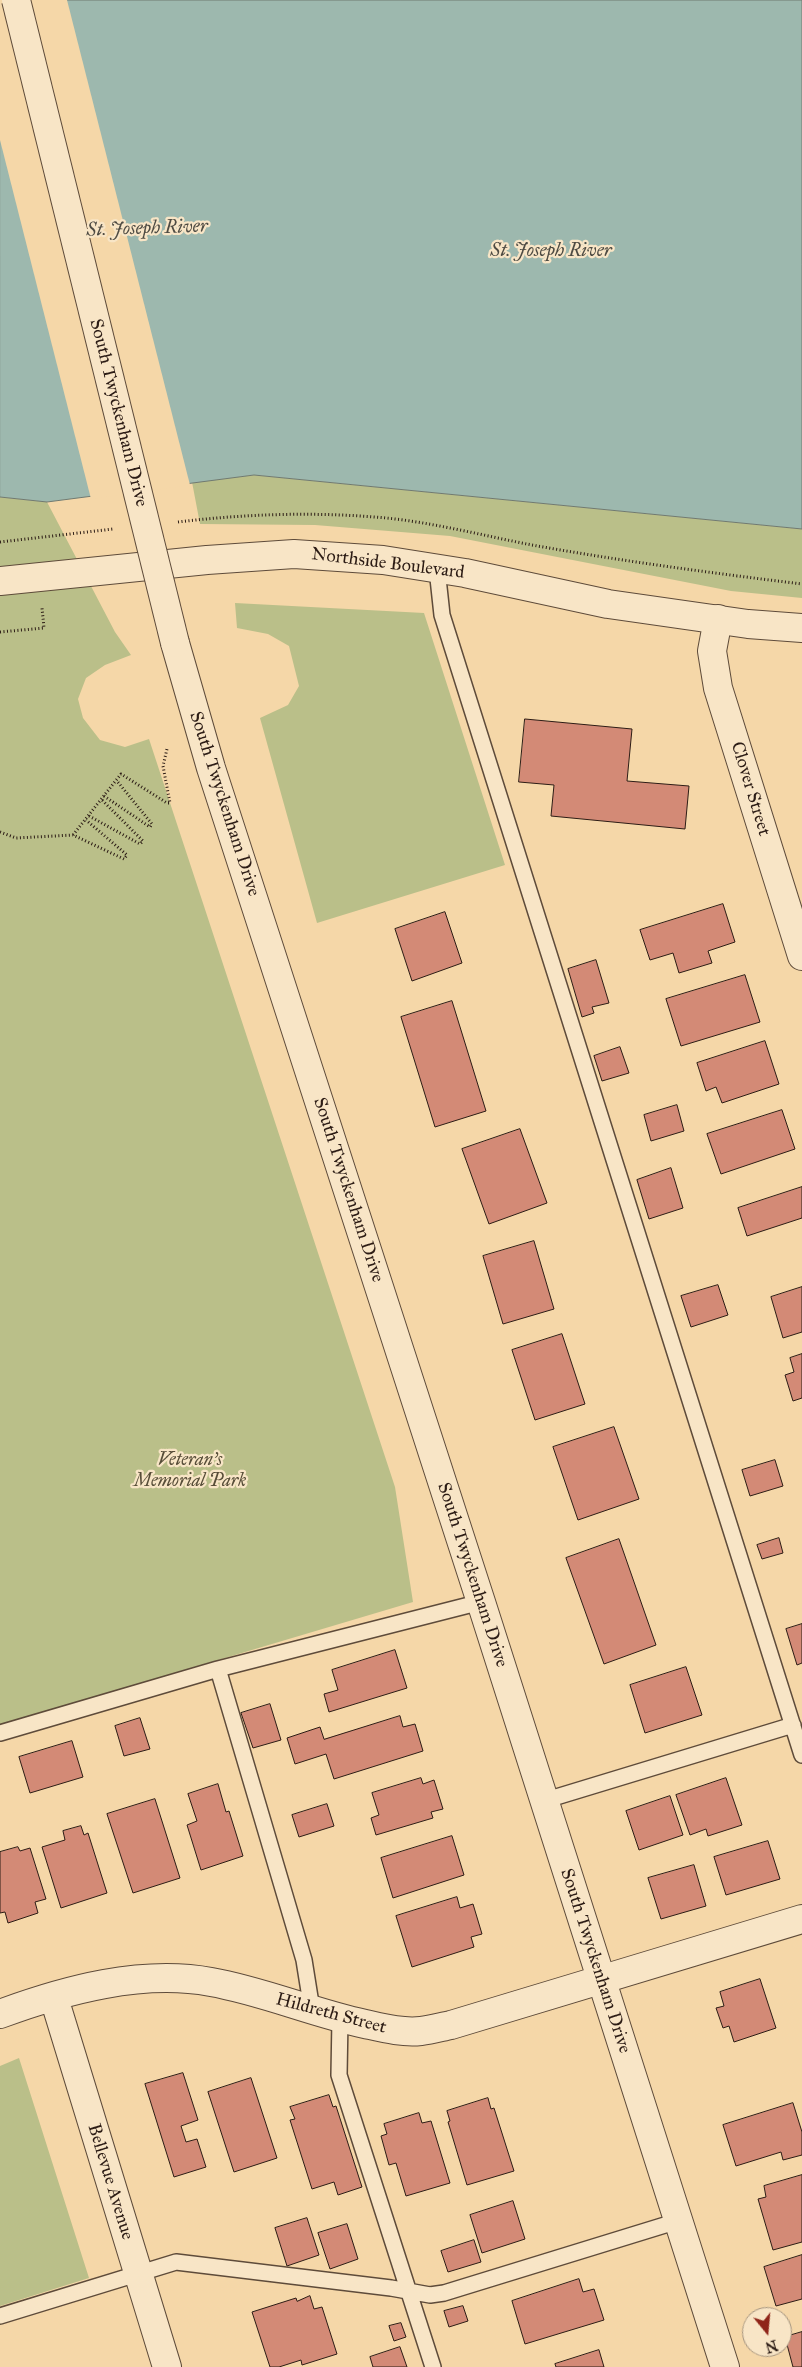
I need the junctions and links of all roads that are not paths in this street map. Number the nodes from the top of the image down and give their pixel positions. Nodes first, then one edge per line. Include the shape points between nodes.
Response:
1 (16, 0) edge
2 (437, 569) junction
3 (0, 581) edge
4 (718, 619) junction
5 (802, 628) edge
6 (802, 956) edge
7 (481, 1602) junction
8 (218, 1669) junction
9 (792, 1725) junction
10 (0, 1733) edge
11 (802, 1755) edge
12 (543, 1801) junction
13 (802, 1919) edge
14 (601, 1979) junction
15 (54, 1998) junction
16 (312, 2010) junction
17 (0, 2014) edge
18 (340, 2019) junction
19 (678, 2221) junction
20 (138, 2273) junction
21 (409, 2291) junction
22 (0, 2316) edge
23 (167, 2367) edge
24 (433, 2367) edge
25 (725, 2367) edge

1 - 7 street, South Twyckenham Drive, bridge via 175,644 214,777
2 - 3 street, Northside Boulevard via 383,560 294,554
2 - 4 street, Northside Boulevard via 608,604
2 - 9 lane via 442,615
4 - 5 street, Northside Boulevard
4 - 6 street, Clover Street via 712,651 718,688
7 - 8 lane
7 - 12 street, South Twyckenham Drive
8 - 10 lane
8 - 16 lane via 304,1960
9 - 11 lane
9 - 12 lane
12 - 14 street, South Twyckenham Drive
13 - 14 street, Hildreth Street
14 - 18 street, Hildreth Street via 451,2025 421,2031 394,2031
14 - 19 street, South Twyckenham Drive
15 - 16 street, Hildreth Street via 95,1985 182,1979 211,1982
15 - 17 street, Hildreth Street
15 - 20 street, Bellevue Avenue
16 - 18 street, Hildreth Street
18 - 21 lane via 339,2075
19 - 21 lane via 444,2293 430,2295
19 - 25 street, South Twyckenham Drive
20 - 21 lane via 176,2262
20 - 22 lane
20 - 23 street, Bellevue Avenue
21 - 24 lane

